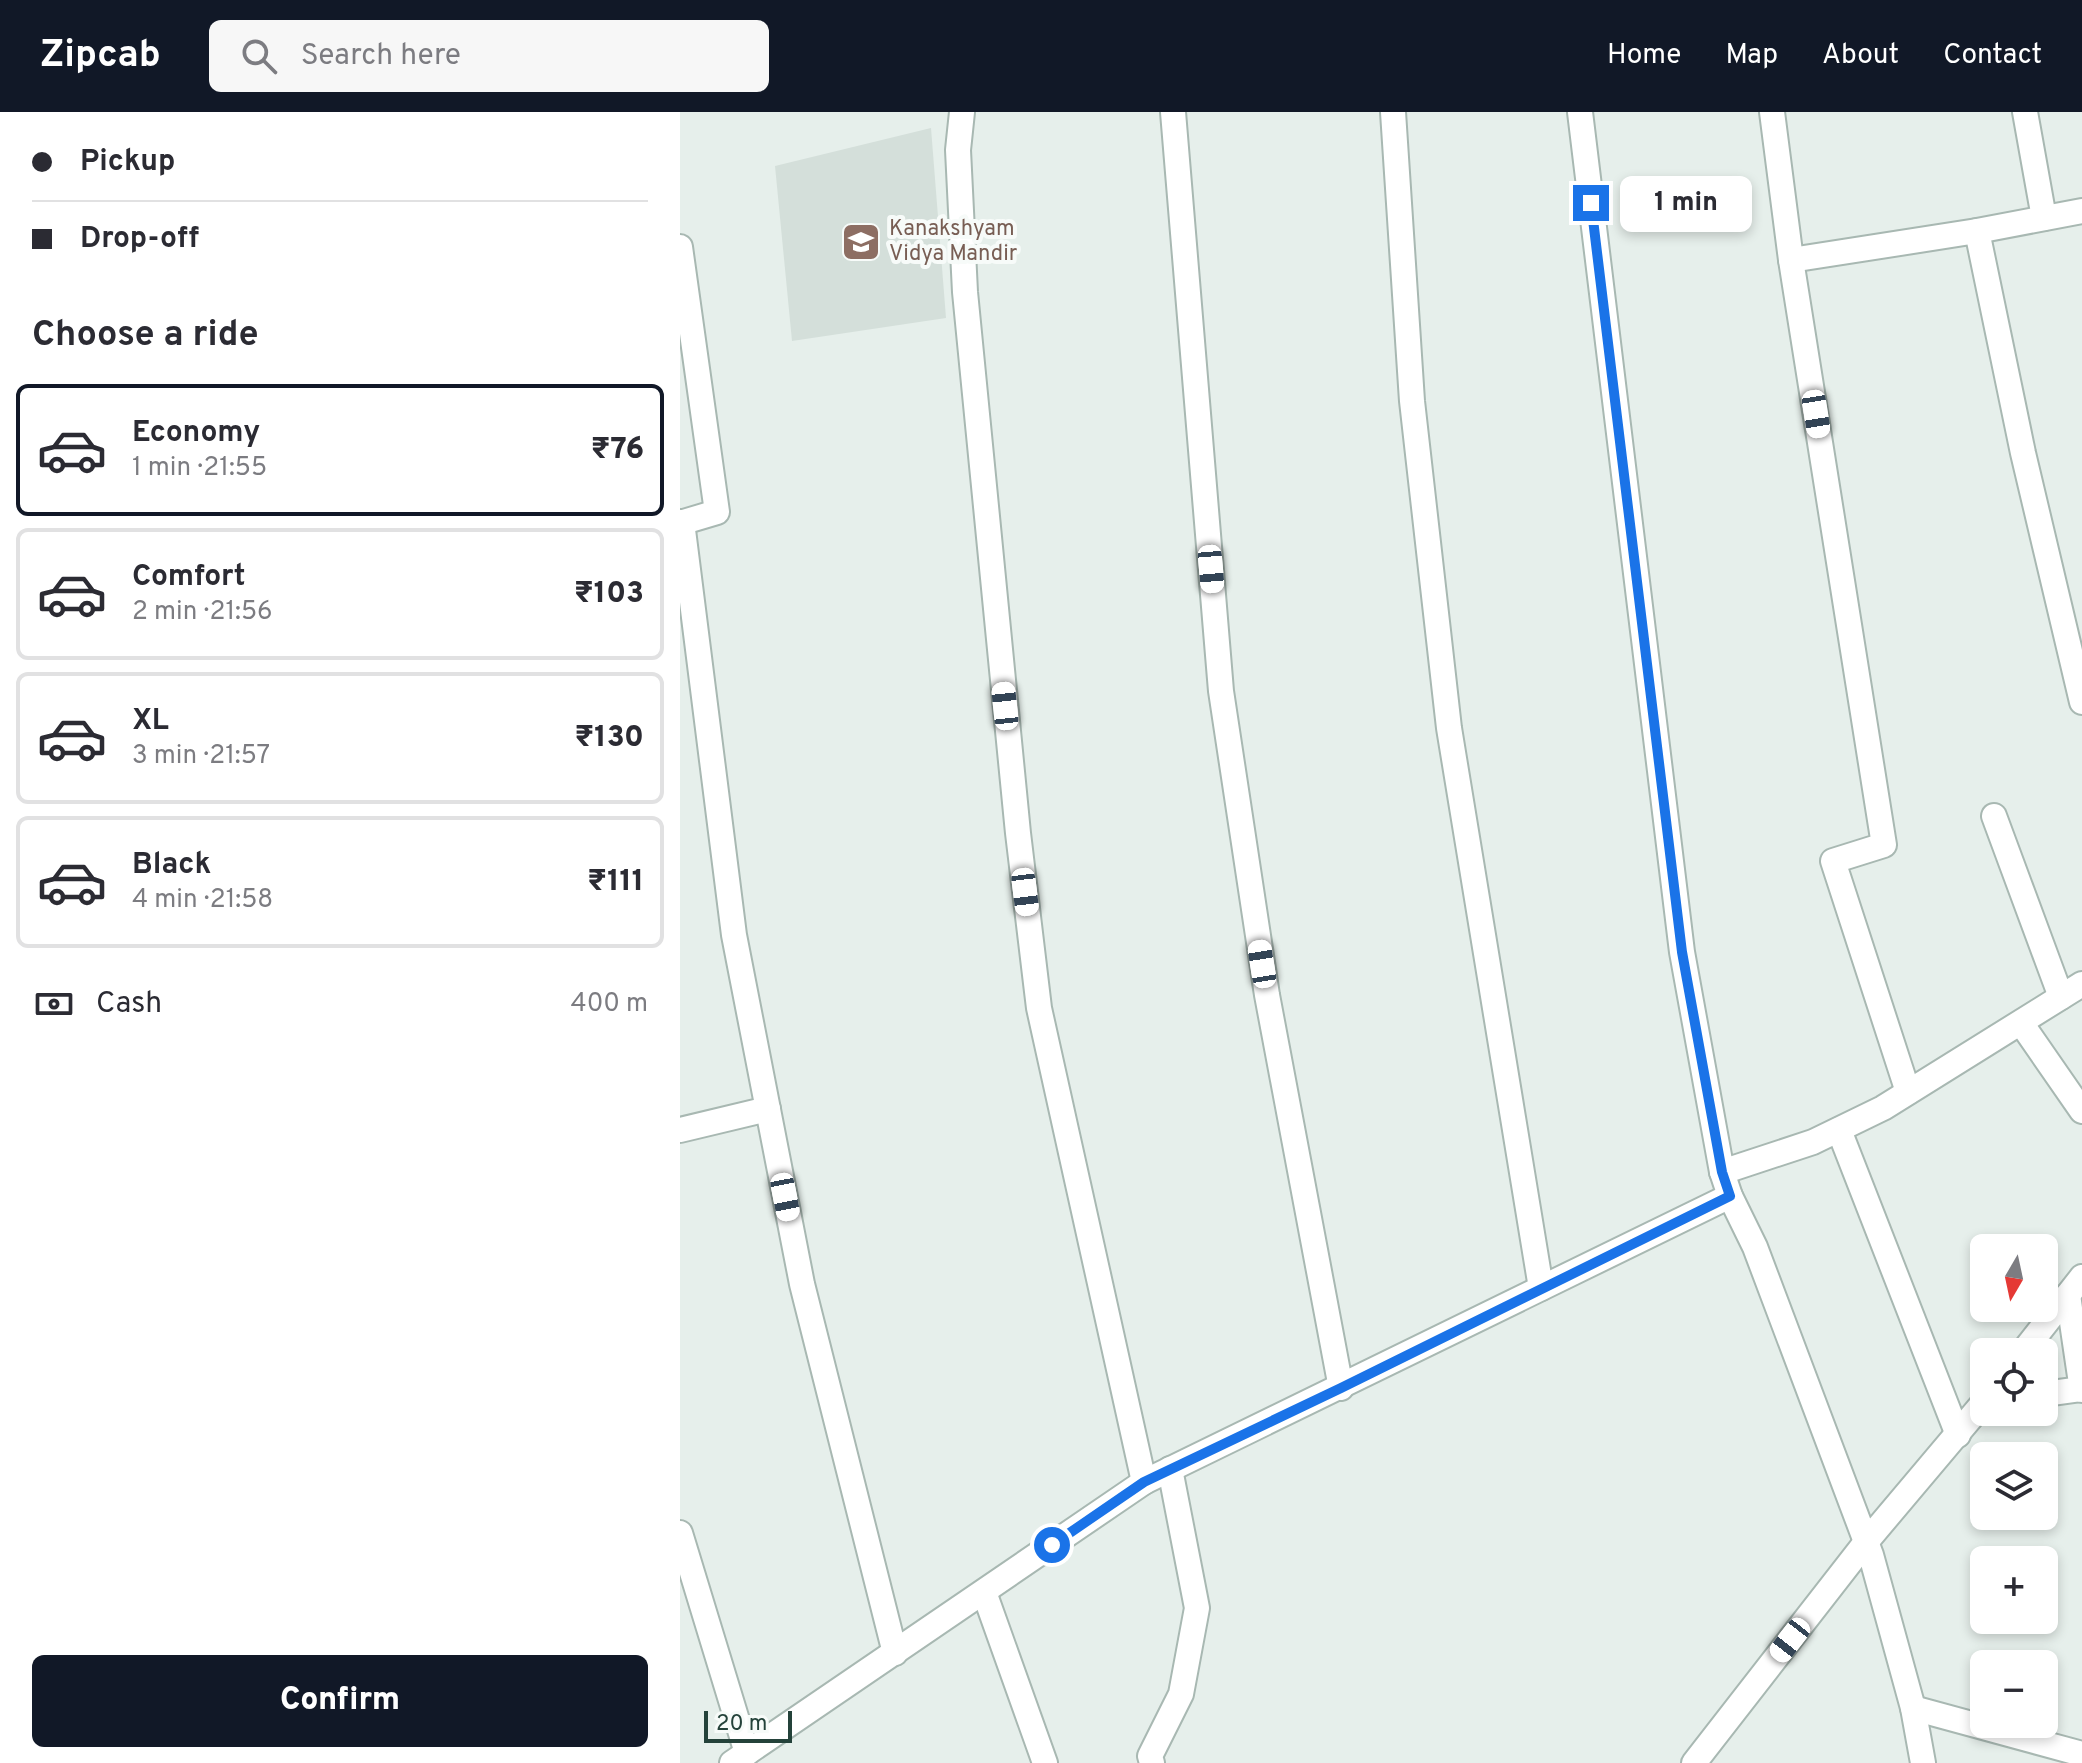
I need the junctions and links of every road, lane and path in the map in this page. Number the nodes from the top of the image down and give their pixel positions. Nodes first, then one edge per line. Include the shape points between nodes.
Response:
1 (962, 112) edge
2 (1173, 112) edge
3 (1393, 112) edge
4 (1580, 112) edge
5 (1772, 112) edge
6 (2025, 112) edge
7 (2082, 211) edge
8 (2044, 218) junction
9 (1977, 231) junction
10 (680, 247) edge
11 (1791, 260) junction
12 (681, 522) edge
13 (2082, 702) edge
14 (1994, 816) dead end
15 (2082, 984) edge
16 (2061, 997) junction
17 (2021, 1023) junction
18 (1908, 1092) junction
19 (768, 1109) junction
20 (2082, 1111) edge
21 (680, 1130) edge
22 (1839, 1130) junction
23 (1722, 1172) junction
24 (1730, 1196) junction
25 (2075, 1286) edge
26 (1541, 1288) junction
27 (2034, 1338) edge
28 (1341, 1388) junction
29 (2082, 1389) edge
30 (2058, 1392) edge
31 (1970, 1420) edge
32 (1958, 1435) junction
33 (1170, 1469) junction
34 (1144, 1482) junction
35 (680, 1533) edge
36 (1866, 1542) junction
37 (984, 1592) junction
38 (895, 1653) junction
39 (1913, 1708) junction
40 (2082, 1754) edge
41 (740, 1758) edge
42 (1045, 1763) edge
43 (1152, 1763) edge
44 (1694, 1763) edge
45 (1923, 1763) edge

1 - 34 street via 958,150 965,292 1039,1008
2 - 28 street via 1221,691 1267,995
3 - 26 street via 1412,401 1449,728
4 - 23 street via 1682,952
5 - 11 street
6 - 8 street
7 - 8 street
8 - 9 street
9 - 11 street
9 - 13 street
10 - 12 street via 717,512
11 - 18 street via 1884,845 1833,861
12 - 19 street via 734,935
14 - 16 street
15 - 16 street
16 - 17 street
17 - 18 street
17 - 20 street
18 - 22 street
19 - 21 street
19 - 38 street via 802,1284
22 - 23 street
22 - 32 street
23 - 24 street
24 - 26 street
24 - 36 street via 1755,1247
25 - 27 street
25 - 29 street
26 - 28 street
28 - 33 street
29 - 30 street
31 - 32 street
32 - 36 street
33 - 34 street
33 - 43 street via 1197,1608 1181,1694 1150,1756
34 - 37 street
35 - 41 street
36 - 39 street
36 - 44 street
37 - 38 street
37 - 42 street
38 - 41 street
39 - 40 street
39 - 45 street

